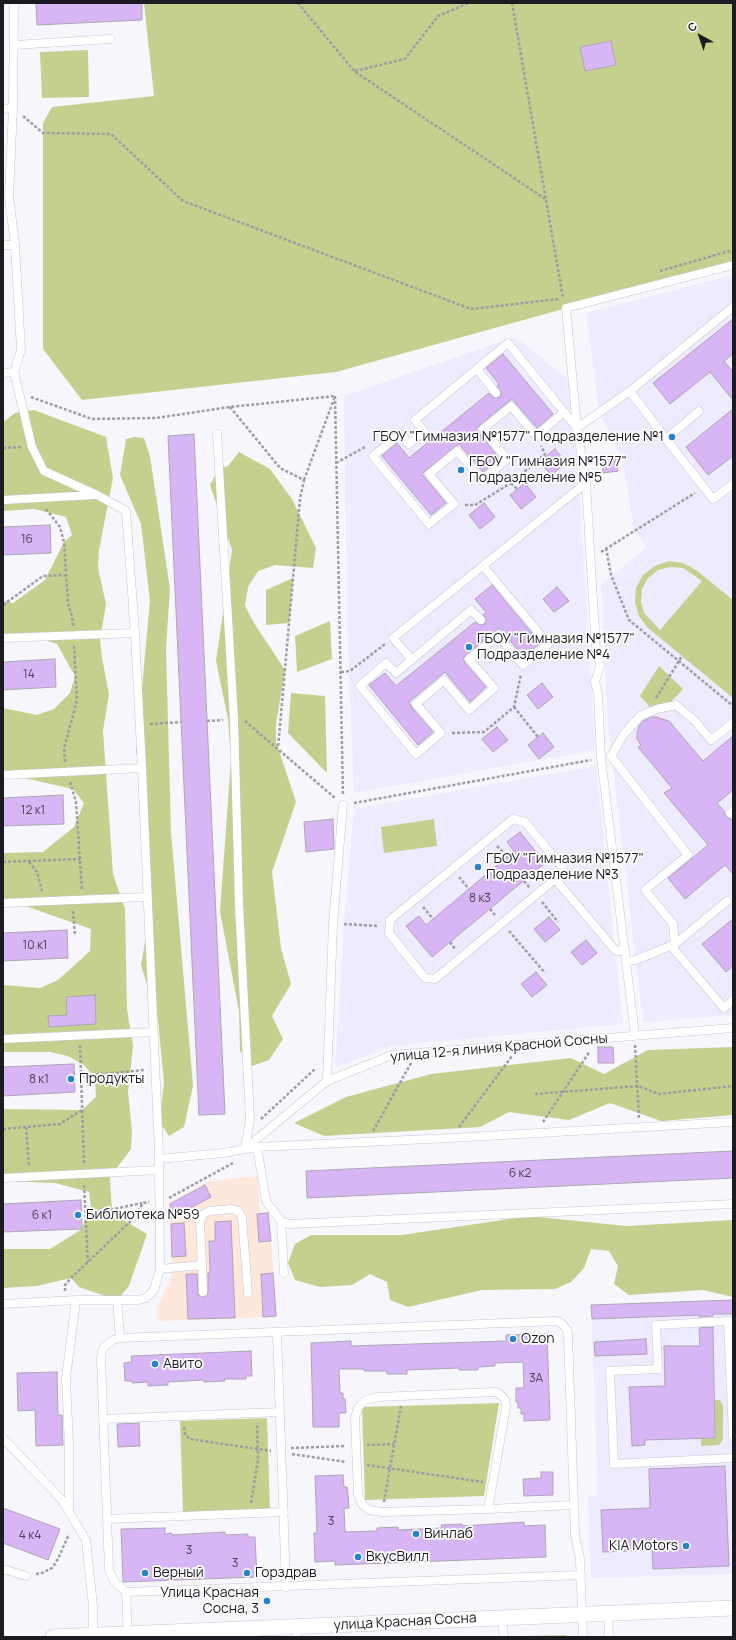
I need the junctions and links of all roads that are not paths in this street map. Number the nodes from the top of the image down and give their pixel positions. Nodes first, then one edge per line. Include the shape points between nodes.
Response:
1 (14, 3) edge
2 (110, 39) dead end
3 (14, 45) junction
4 (13, 108) junction
5 (3, 109) edge
6 (15, 244) junction
7 (3, 245) edge
8 (733, 265) edge
9 (733, 307) edge
10 (477, 369) junction
11 (14, 372) junction
12 (3, 373) edge
13 (630, 391) junction
14 (496, 393) dead end
15 (699, 411) dead end
16 (564, 412) junction
17 (577, 428) junction
18 (217, 434) dead end
19 (666, 439) junction
20 (586, 483) junction
21 (733, 484) edge
22 (97, 495) junction
23 (3, 500) edge
24 (483, 566) junction
25 (481, 620) dead end
26 (136, 633) junction
27 (3, 638) edge
28 (411, 659) junction
29 (733, 723) edge
30 (611, 756) junction
31 (601, 758) junction
32 (142, 768) junction
33 (3, 775) edge
34 (343, 805) road end
35 (555, 879) junction
36 (146, 897) junction
37 (727, 901) dead end
38 (3, 903) edge
39 (673, 945) junction
40 (625, 950) junction
41 (627, 961) junction
42 (733, 1000) edge
43 (733, 1028) edge
44 (153, 1032) junction
45 (635, 1035) junction
46 (3, 1039) edge
47 (327, 1081) junction
48 (733, 1122) edge
49 (257, 1147) junction
50 (245, 1149) junction
51 (159, 1159) junction
52 (159, 1170) junction
53 (3, 1178) edge
54 (733, 1204) edge
55 (280, 1221) junction
56 (202, 1265) junction
57 (160, 1269) junction
58 (284, 1272) dead end
59 (203, 1292) dead end
60 (248, 1293) dead end
61 (76, 1300) junction
62 (117, 1300) junction
63 (3, 1304) edge
64 (277, 1332) junction
65 (120, 1338) junction
66 (280, 1412) junction
67 (103, 1419) junction
68 (733, 1436) edge
69 (3, 1438) edge
70 (733, 1458) edge
71 (574, 1505) junction
72 (488, 1509) junction
73 (69, 1512) junction
74 (284, 1512) junction
75 (107, 1519) junction
76 (3, 1569) edge
77 (581, 1575) junction
78 (26, 1576) road end
79 (286, 1587) junction
80 (126, 1592) junction
81 (733, 1608) edge
82 (608, 1613) junction
83 (582, 1614) junction
84 (502, 1617) junction
85 (297, 1632) edge
86 (128, 1634) junction
87 (93, 1635) junction
88 (77, 1636) edge
89 (53, 1637) edge
90 (504, 1637) edge
91 (583, 1637) edge
92 (609, 1637) edge

1 - 3 lane
2 - 3 lane
3 - 4 lane
4 - 5 lane
4 - 6 lane via 9,197
6 - 7 lane
6 - 11 lane via 21,350
8 - 17 lane via 566,308
9 - 13 lane
10 - 14 lane
10 - 16 lane via 508,343
10 - 16 lane via 415,420 424,431 409,444 400,434 373,456 429,524 454,504 429,474 457,451 482,480 507,459 483,429 511,406 536,436
11 - 12 lane
11 - 22 lane via 32,446 44,471
13 - 17 lane
13 - 19 lane
15 - 19 lane
16 - 17 lane
17 - 20 lane
18 - 50 lane via 234,719 238,904 250,1119
19 - 21 lane via 713,499
20 - 24 lane
20 - 31 lane via 596,650 600,666 595,682
22 - 23 lane
22 - 26 lane via 126,511
24 - 28 lane via 393,638
24 - 28 lane via 548,644 523,665 498,636 469,659 494,688 469,710 444,680 416,704 441,733 416,754 360,686 386,663 396,673
25 - 28 lane via 471,610
26 - 27 lane
26 - 32 lane
29 - 30 lane via 712,740 676,705 657,709 640,716 624,734
30 - 31 lane
30 - 39 lane via 688,855 645,890 673,924
31 - 40 lane
32 - 33 lane
32 - 36 lane
34 - 47 lane via 333,924
35 - 35 lane via 561,874 562,867 525,822 513,819 390,920 388,933 425,978 436,979
35 - 40 lane via 616,951
36 - 38 lane
36 - 44 lane
37 - 39 lane
39 - 41 lane via 636,960
39 - 42 lane via 724,1008
40 - 41 lane
41 - 45 lane
43 - 45 lane, улица 12-я линия Красной Сосны
44 - 46 lane
44 - 51 lane
45 - 47 lane, улица 12-я линия Красной Сосны via 392,1055
47 - 50 lane, улица 12-я линия Красной Сосны
48 - 49 lane
49 - 50 lane
49 - 55 lane via 266,1201
50 - 51 lane
51 - 52 lane
52 - 53 lane
52 - 57 lane
54 - 55 lane via 289,1224
55 - 58 lane
56 - 57 lane
56 - 59 lane
56 - 60 lane via 202,1215 208,1211 238,1211 242,1217
57 - 62 lane via 154,1290 146,1298
61 - 62 lane
61 - 63 lane
61 - 73 lane via 66,1378
62 - 65 lane
64 - 65 lane
64 - 66 lane
64 - 71 lane via 557,1321 561,1323 568,1335
65 - 67 lane via 113,1340 102,1351
66 - 67 lane
66 - 74 lane
67 - 75 lane
68 - 70 lane via 728,1321 656,1325 658,1369 610,1371 614,1464
69 - 73 lane via 62,1500
71 - 72 lane
71 - 77 lane
72 - 72 lane via 506,1411 503,1397 495,1392 372,1398 362,1403 355,1416 356,1463 359,1499 369,1510 382,1512
73 - 87 lane via 86,1540
74 - 75 lane
74 - 79 lane
75 - 80 lane via 109,1570 114,1581
76 - 78 lane
77 - 79 lane
77 - 83 lane
79 - 80 lane
80 - 86 lane
81 - 82 street, улица Красная Сосна
82 - 83 street, улица Красная Сосна
82 - 92 lane
83 - 84 street, улица Красная Сосна
83 - 91 lane
84 - 85 street, улица Красная Сосна
84 - 90 lane
85 - 86 street, улица Красная Сосна
86 - 87 street, улица Красная Сосна
87 - 88 street, улица Красная Сосна
88 - 89 street, улица Красная Сосна

